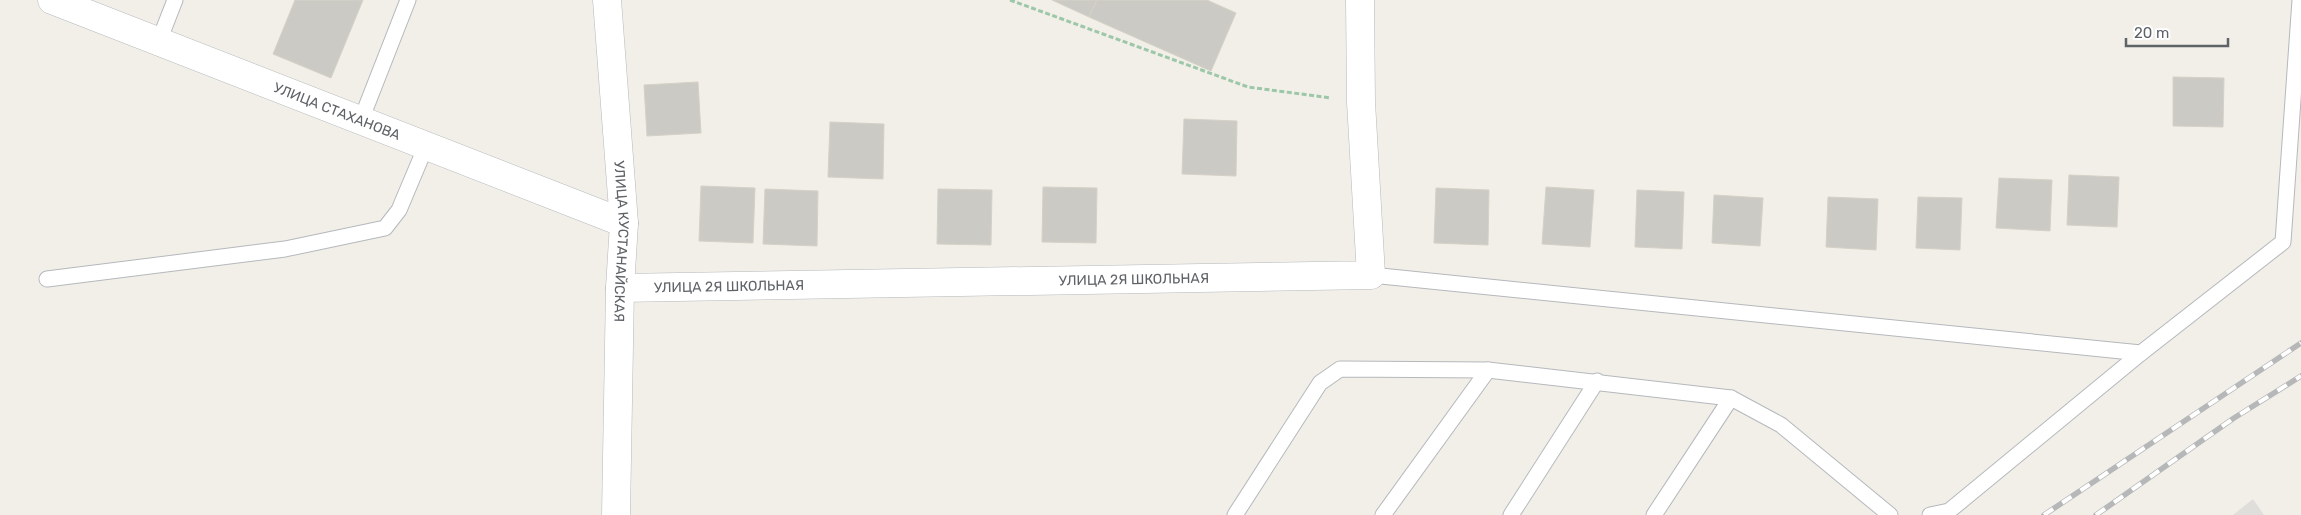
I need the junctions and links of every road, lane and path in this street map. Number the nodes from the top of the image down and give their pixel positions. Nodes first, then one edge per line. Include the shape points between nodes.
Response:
1 (52, 0) edge
2 (175, 0) edge
3 (408, 0) edge
4 (607, 0) edge
5 (1010, 0) edge
6 (1360, 0) edge
7 (2300, 0) edge
8 (159, 41) junction
9 (1361, 102) junction
10 (361, 120) junction
11 (426, 146) junction
12 (624, 223) junction
13 (1371, 275) junction
14 (47, 279) dead end
15 (620, 288) junction
16 (2141, 353) junction
17 (1488, 370) junction
18 (1597, 381) junction
19 (1732, 398) junction
20 (616, 515) edge
21 (1235, 515) edge
22 (1383, 515) edge
23 (1511, 515) edge
24 (1654, 515) edge
25 (1890, 515) edge
26 (1930, 515) edge

1 - 8 street, УЛИЦА СТАХАНОВА
2 - 8 lane
3 - 10 lane
4 - 12 street, УЛИЦА КУСТАНАЙСКАЯ
5 - 9 path via 1248,87
6 - 9 street
7 - 16 lane via 2283,242
8 - 10 street, УЛИЦА СТАХАНОВА
9 - 13 street
10 - 11 street, УЛИЦА СТАХАНОВА
11 - 12 street, УЛИЦА СТАХАНОВА
11 - 14 lane via 399,210 384,228 285,249
12 - 15 street, УЛИЦА КУСТАНАЙСКАЯ
13 - 15 street, УЛИЦА 2Я ШКОЛЬНАЯ
13 - 16 lane
15 - 20 street, УЛИЦА КУСТАНАЙСКАЯ
16 - 26 lane via 1949,511
17 - 18 lane
17 - 21 lane via 1340,370 1320,383
17 - 22 lane
18 - 19 lane
18 - 23 lane
19 - 24 lane
19 - 25 lane via 1781,425

